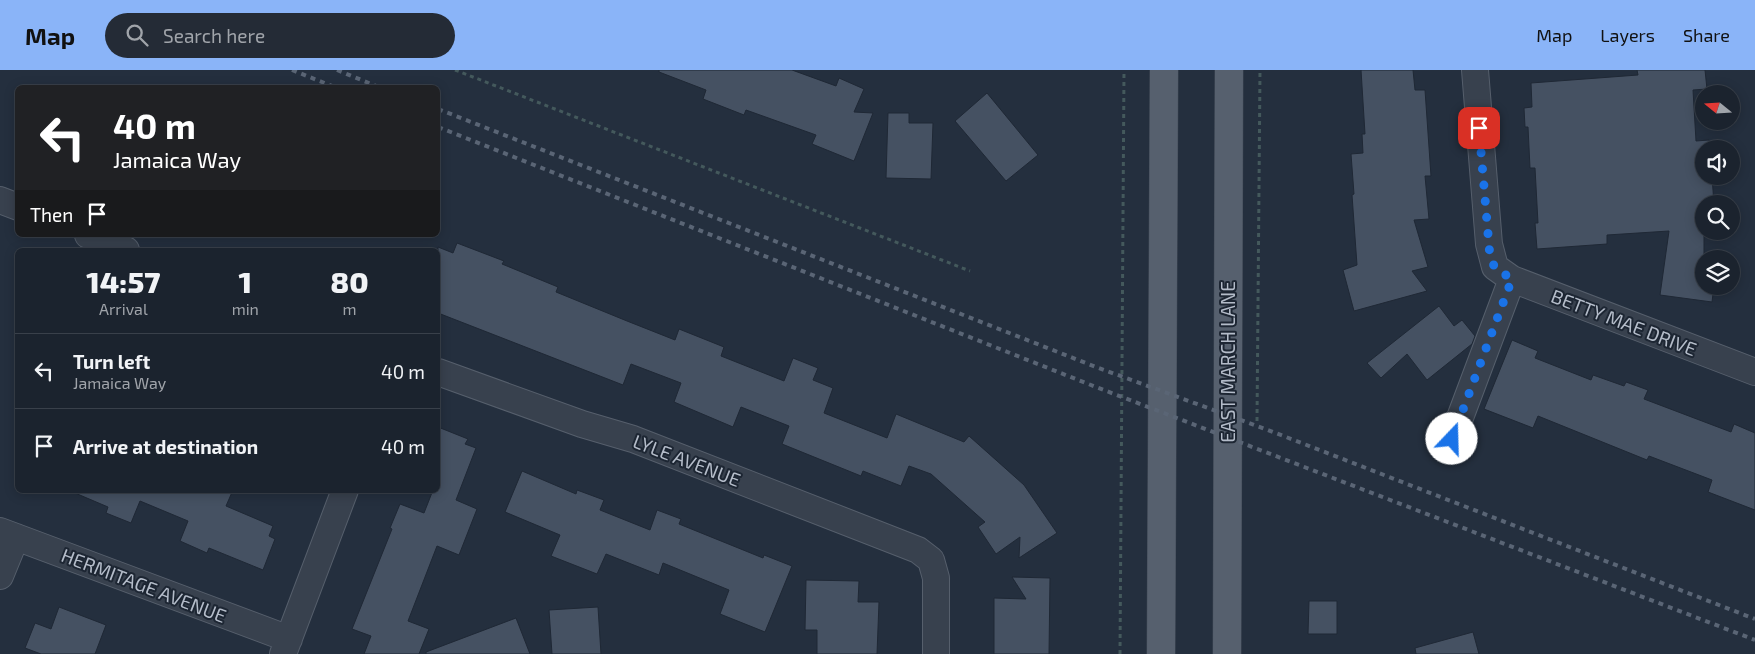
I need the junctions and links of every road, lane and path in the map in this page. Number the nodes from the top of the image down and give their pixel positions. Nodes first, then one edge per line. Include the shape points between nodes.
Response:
1 (455, 70) edge
2 (1124, 70) edge
3 (1164, 70) edge
4 (1229, 70) edge
5 (1260, 70) edge
6 (1474, 70) edge
7 (0, 200) edge
8 (15, 206) edge
9 (93, 237) edge
10 (121, 248) edge
11 (970, 271) dead end
12 (1503, 273) junction
13 (1755, 372) edge
14 (440, 373) edge
15 (1257, 426) dead end
16 (1452, 439) dead end
17 (344, 493) edge
18 (8, 534) edge
19 (0, 576) edge
20 (286, 647) edge
21 (936, 654) edge
22 (1120, 654) edge
23 (1161, 654) edge
24 (1227, 654) edge

1 - 11 path
2 - 22 path
3 - 23 main road
4 - 24 main road, EAST MARCH LANE
5 - 15 path
6 - 12 street via 1490,257
7 - 8 street
9 - 10 street
12 - 13 street, BETTY MAE DRIVE
12 - 16 street
14 - 21 street, LYLE AVENUE via 642,442 902,543 931,560 936,578
17 - 20 street
18 - 19 street
18 - 20 street, HERMITAGE AVENUE

